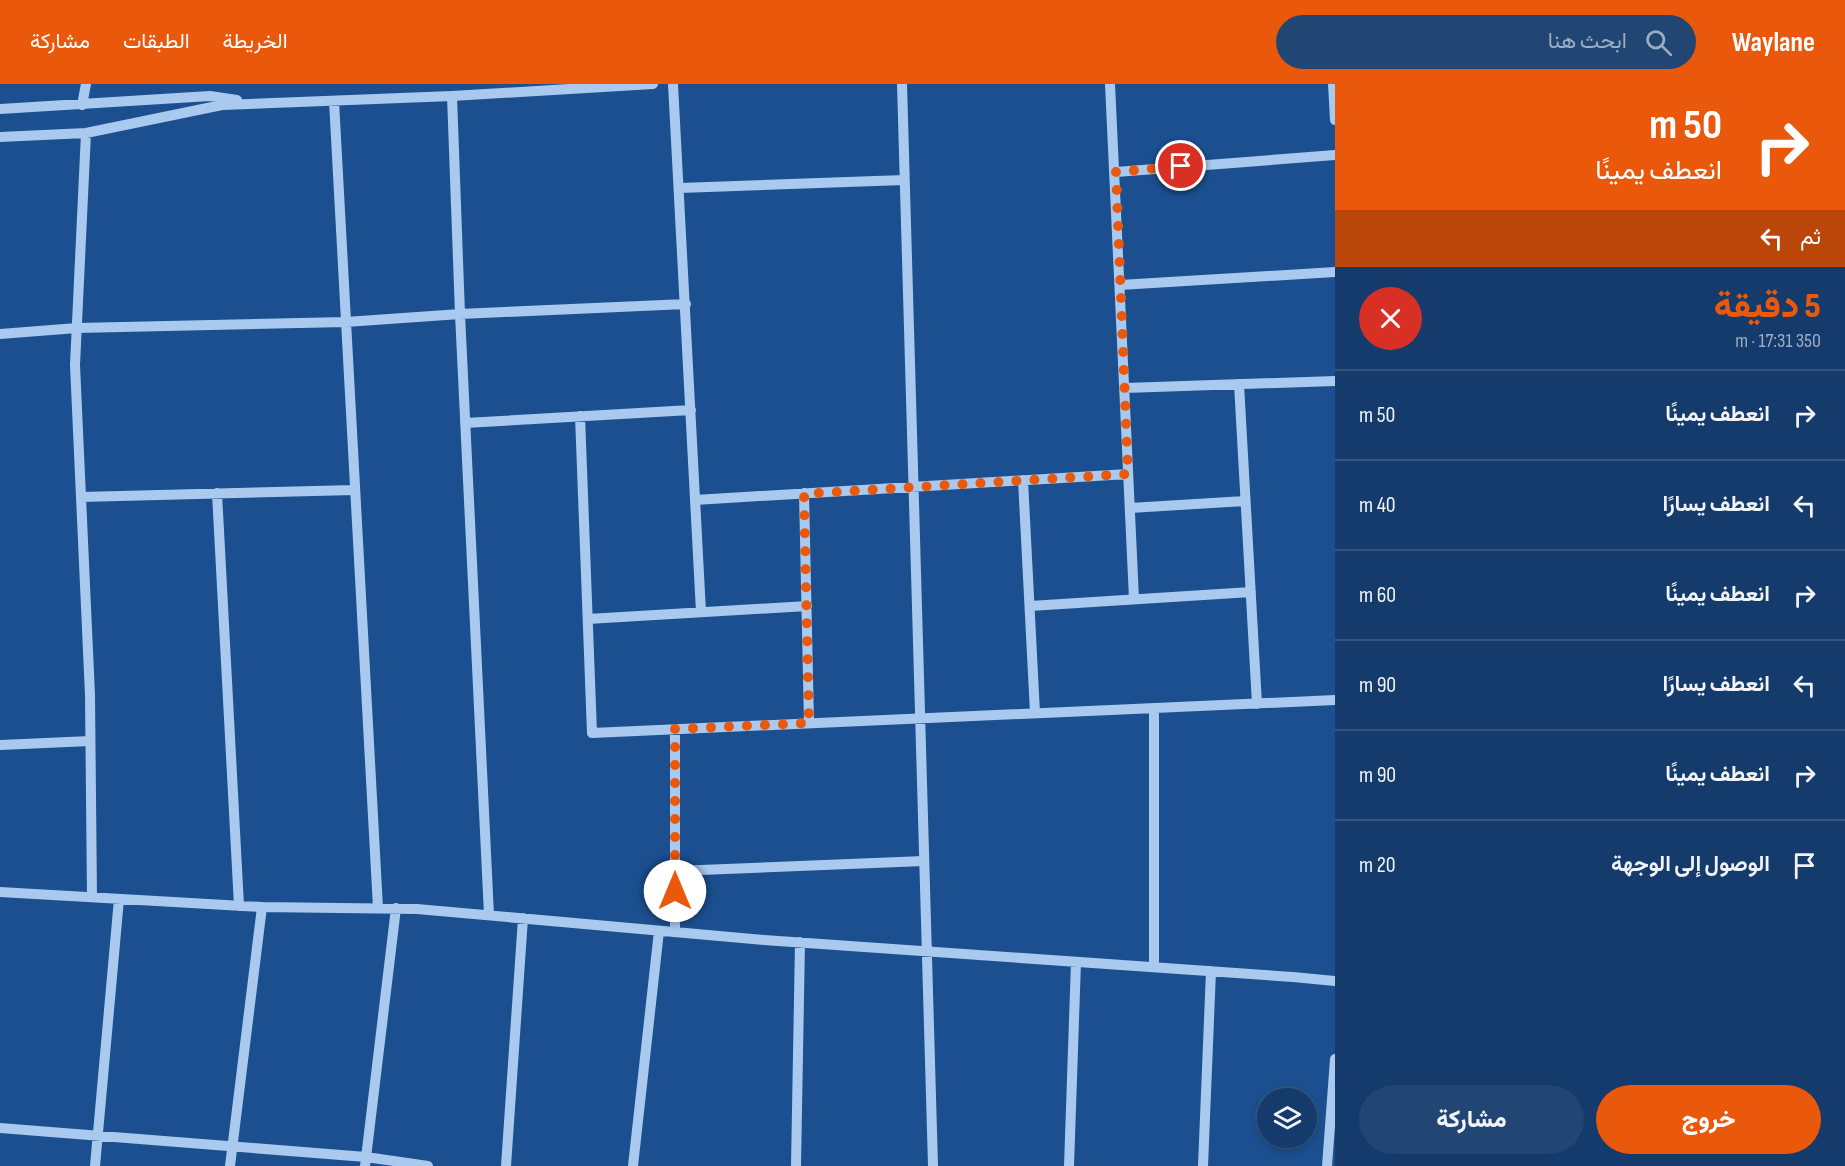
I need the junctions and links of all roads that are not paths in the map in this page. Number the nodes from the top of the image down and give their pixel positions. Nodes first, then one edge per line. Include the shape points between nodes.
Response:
1 (86, 84) edge
2 (653, 84) edge
3 (673, 84) edge
4 (902, 84) edge
5 (1110, 84) edge
6 (1333, 84) edge
7 (452, 96) junction
8 (334, 101) junction
9 (264, 104) junction
10 (82, 105) junction
11 (0, 109) edge
12 (1335, 120) edge
13 (86, 133) junction
14 (0, 138) edge
15 (1335, 155) edge
16 (1116, 172) junction
17 (904, 180) junction
18 (680, 188) junction
19 (1335, 272) edge
20 (1120, 285) junction
21 (686, 304) junction
22 (460, 314) junction
23 (346, 322) junction
24 (77, 328) junction
25 (0, 334) edge
26 (1335, 381) edge
27 (1239, 384) junction
28 (1125, 388) junction
29 (691, 410) junction
30 (580, 416) junction
31 (465, 423) junction
32 (1128, 474) junction
33 (1023, 480) junction
34 (913, 486) junction
35 (355, 490) junction
36 (217, 493) junction
37 (804, 494) junction
38 (81, 497) junction
39 (695, 500) junction
40 (1245, 501) junction
41 (1130, 508) junction
42 (1251, 592) junction
43 (1134, 599) junction
44 (807, 606) junction
45 (1030, 606) junction
46 (701, 612) junction
47 (588, 619) junction
48 (1335, 700) edge
49 (1257, 704) junction
50 (1154, 708) junction
51 (1035, 713) junction
52 (920, 718) junction
53 (809, 723) junction
54 (675, 729) junction
55 (90, 741) junction
56 (0, 745) edge
57 (924, 861) junction
58 (675, 871) junction
59 (0, 892) edge
60 (92, 897) junction
61 (118, 899) junction
62 (240, 906) junction
63 (262, 907) junction
64 (378, 908) junction
65 (396, 908) junction
66 (489, 915) junction
67 (524, 918) junction
68 (659, 931) junction
69 (675, 932) junction
70 (800, 942) junction
71 (927, 951) junction
72 (1076, 962) junction
73 (1154, 967) junction
74 (1211, 971) junction
75 (1335, 981) edge
76 (1335, 1059) edge
77 (0, 1128) edge
78 (97, 1136) junction
79 (232, 1148) junction
80 (366, 1162) edge
81 (94, 1166) edge
82 (230, 1166) edge
83 (428, 1166) edge
84 (506, 1166) edge
85 (633, 1166) edge
86 (796, 1166) edge
87 (933, 1166) edge
88 (1069, 1166) edge
89 (1203, 1166) edge
90 (1327, 1166) edge

1 - 10 street
2 - 7 street
3 - 18 street
4 - 17 street
5 - 16 street
6 - 12 street
7 - 8 street
7 - 22 street
8 - 9 street
8 - 23 street
9 - 10 street via 210,96
9 - 13 street via 222,105
10 - 11 street
13 - 14 street
13 - 24 street
15 - 16 street
16 - 20 street
17 - 18 street
17 - 34 street
18 - 21 street
19 - 20 street
20 - 28 street
21 - 22 street
21 - 29 street
22 - 23 street
22 - 31 street
23 - 24 street
23 - 35 street
24 - 25 street
24 - 38 street
26 - 27 street
27 - 28 street
27 - 40 street
28 - 32 street
29 - 30 street
29 - 39 street
30 - 31 street
30 - 47 street
31 - 66 street
32 - 33 street
32 - 41 street
33 - 34 street
33 - 45 street
34 - 37 street
34 - 52 street
35 - 36 street
35 - 64 street
36 - 38 street
36 - 62 street
37 - 39 street
37 - 44 street
38 - 55 street
39 - 46 street
40 - 41 street
40 - 42 street
41 - 43 street
42 - 43 street
42 - 49 street
43 - 45 street
44 - 46 street
44 - 53 street
45 - 51 street
46 - 47 street
47 - 54 street via 592,733
48 - 49 street
49 - 50 street
50 - 51 street
50 - 73 street
51 - 52 street
52 - 53 street
52 - 57 street
53 - 54 street
54 - 58 street
55 - 56 street
55 - 60 street
57 - 58 street
57 - 71 street
58 - 69 street
59 - 60 street
60 - 61 street
61 - 62 street
61 - 78 street
62 - 63 street
63 - 64 street
63 - 79 street
64 - 65 street
65 - 66 street
65 - 80 street
66 - 67 street
67 - 68 street
67 - 84 street
68 - 69 street
68 - 85 street
69 - 70 street
70 - 71 street
70 - 86 street
71 - 72 street
71 - 87 street
72 - 73 street
72 - 88 street
73 - 74 street
74 - 75 street
74 - 89 street
76 - 90 street
77 - 78 street
78 - 79 street
78 - 81 street
79 - 80 street
79 - 82 street
80 - 83 street

